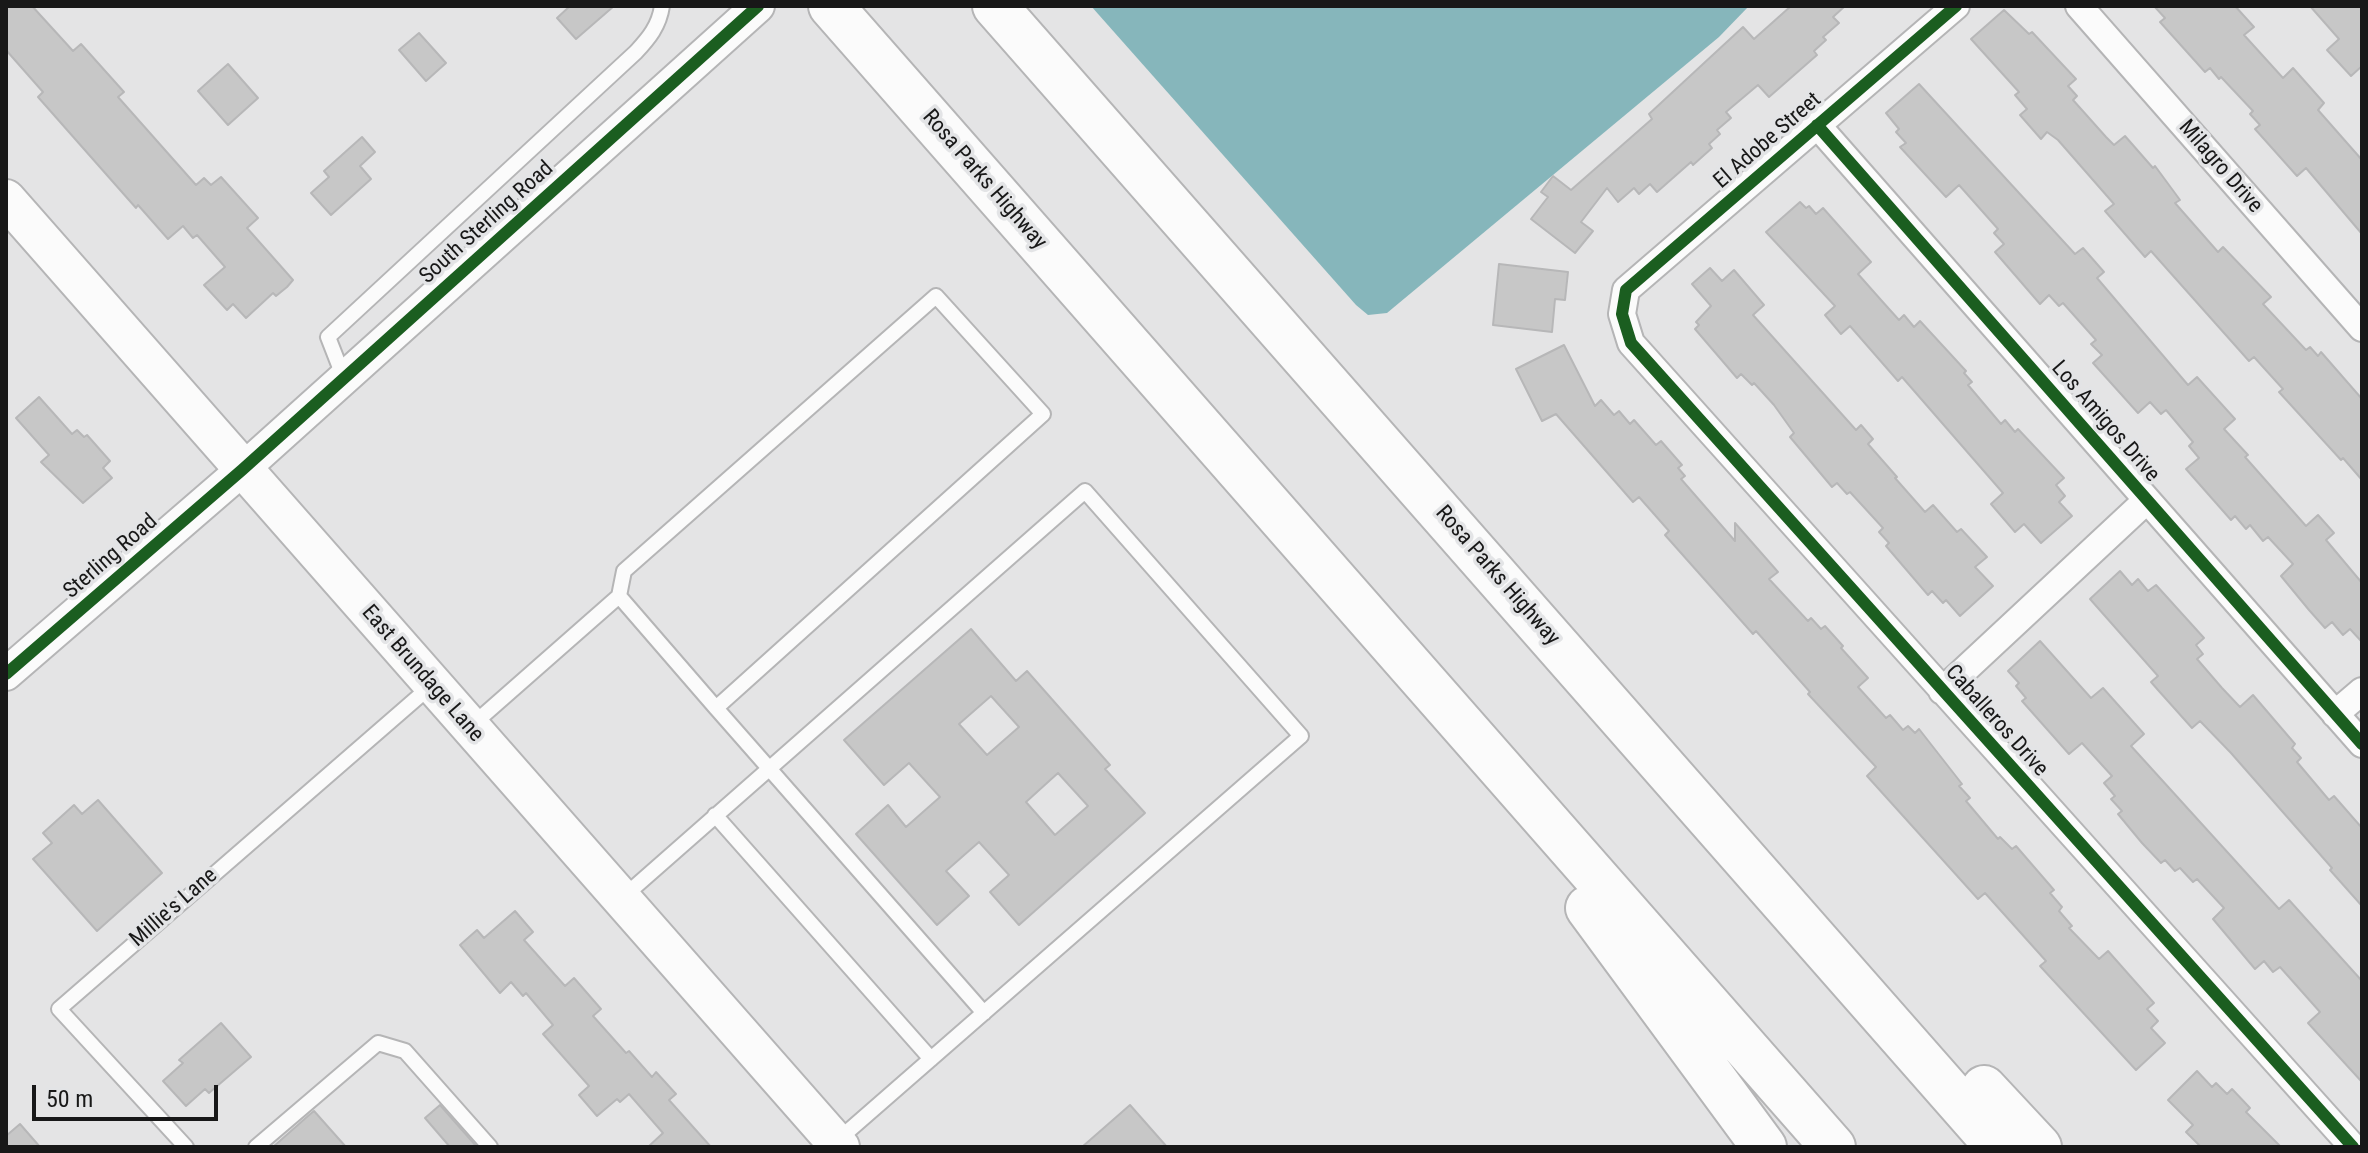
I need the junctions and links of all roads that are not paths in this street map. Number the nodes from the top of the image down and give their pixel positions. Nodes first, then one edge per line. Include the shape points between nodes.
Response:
1 (662, 6) edge
2 (831, 6) edge
3 (995, 6) edge
4 (1956, 6) edge
5 (2079, 6) edge
6 (752, 11) edge
7 (1817, 125) junction
8 (6, 199) edge
9 (1622, 314) joint
10 (2362, 328) edge
11 (344, 378) junction
12 (242, 470) junction
13 (2147, 500) junction
14 (619, 596) junction
15 (6, 674) edge
16 (433, 685) junction
17 (1942, 691) junction
18 (2362, 691) edge
19 (716, 708) junction
20 (2335, 714) junction
21 (470, 728) junction
22 (2362, 744) edge
23 (769, 768) junction
24 (1534, 808) junction
25 (715, 815) junction
26 (621, 899) junction
27 (1831, 956) junction
28 (984, 1013) junction
29 (931, 1059) junction
30 (838, 1144) edge
31 (186, 1147) edge
32 (256, 1147) edge
33 (490, 1147) edge
34 (1764, 1147) edge
35 (1833, 1147) edge
36 (1998, 1147) edge
37 (2039, 1147) edge
38 (2353, 1147) edge

1 - 11 lane via 643,45 328,337
2 - 24 highway, Rosa Parks Highway
3 - 27 highway, Rosa Parks Highway
4 - 7 street, El Adobe Street
5 - 10 street, Milagro Drive
6 - 11 street, South Sterling Road
7 - 9 street, El Adobe Street via 1626,290
7 - 13 street, Los Amigos Drive
8 - 12 main road, East Brundage Lane
9 - 17 street, Caballeros Drive via 1631,343
11 - 12 street, South Sterling Road
12 - 15 street, Sterling Road
12 - 16 main road, East Brundage Lane
13 - 17 street
13 - 20 street, Los Amigos Drive
14 - 19 lane
14 - 19 lane via 624,571 936,296 1043,414
14 - 21 lane
16 - 21 main road, East Brundage Lane
16 - 31 lane, Millie's Lane via 59,1009
17 - 38 street, Caballeros Drive
18 - 20 street
19 - 23 lane
20 - 22 street, Los Amigos Drive
21 - 26 main road, East Brundage Lane
23 - 25 lane
23 - 28 lane
23 - 28 lane via 1085,491 1291,724 1301,736
24 - 34 highway via 1563,874
24 - 35 highway, Rosa Parks Highway
25 - 26 lane
25 - 29 lane
26 - 30 main road, East Brundage Lane
27 - 36 highway, Rosa Parks Highway
27 - 37 highway via 1928,1030
28 - 29 lane
29 - 30 lane
32 - 33 lane via 378,1043 405,1051

